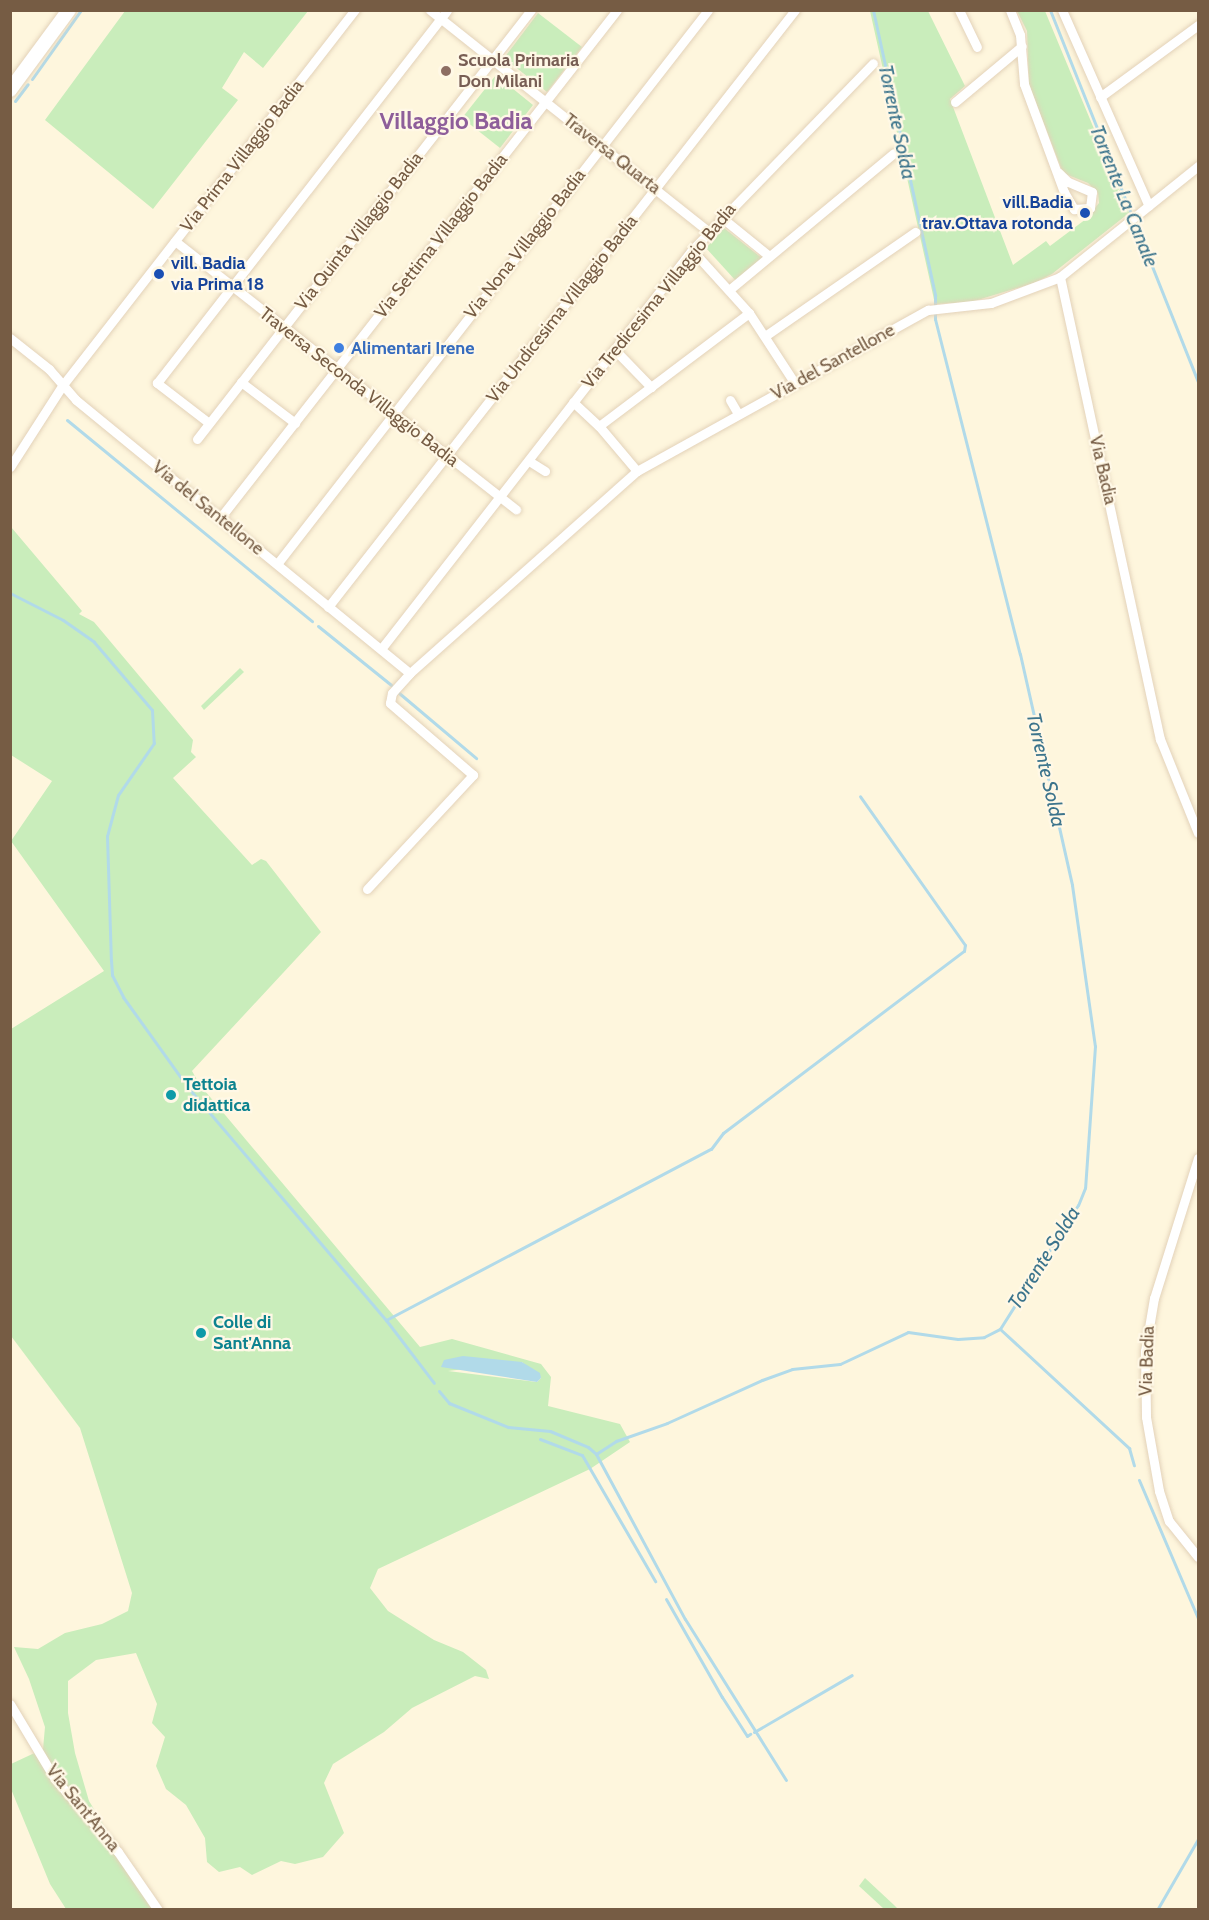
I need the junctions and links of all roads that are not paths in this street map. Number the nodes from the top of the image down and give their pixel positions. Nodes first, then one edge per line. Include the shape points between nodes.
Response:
1 (69, 10) edge
2 (355, 10) edge
3 (430, 10) edge
4 (447, 10) edge
5 (531, 10) edge
6 (617, 10) edge
7 (708, 10) edge
8 (795, 10) edge
9 (959, 10) edge
10 (1010, 10) edge
11 (1062, 10) edge
12 (440, 19) junction
13 (1198, 25) edge
14 (1022, 46) junction
15 (977, 47) dead end
16 (492, 60) junction
17 (873, 63) dead end
18 (10, 90) edge
19 (1100, 97) junction
20 (545, 102) junction
21 (955, 102) dead end
22 (602, 146) junction
23 (894, 153) dead end
24 (1198, 166) edge
25 (1059, 173) junction
26 (1080, 187) junction
27 (656, 188) junction
28 (1070, 202) junction
29 (1149, 206) junction
30 (721, 217) junction
31 (708, 231) junction
32 (915, 232) dead end
33 (175, 241) junction
34 (692, 250) junction
35 (769, 256) junction
36 (1060, 277) junction
37 (230, 286) junction
38 (729, 290) junction
39 (749, 313) junction
40 (283, 328) junction
41 (765, 336) junction
42 (10, 338) edge
43 (615, 350) junction
44 (336, 370) junction
45 (241, 382) junction
46 (794, 382) junction
47 (62, 386) junction
48 (651, 387) junction
49 (730, 400) dead end
50 (573, 402) junction
51 (738, 414) junction
52 (393, 415) junction
53 (209, 423) junction
54 (295, 423) junction
55 (599, 426) junction
56 (197, 439) dead end
57 (447, 458) junction
58 (529, 461) junction
59 (10, 467) edge
60 (545, 471) dead end
61 (637, 471) junction
62 (501, 498) junction
63 (516, 509) dead end
64 (220, 518) junction
65 (277, 564) junction
66 (328, 607) junction
67 (381, 650) junction
68 (410, 673) junction
69 (1198, 833) edge
70 (367, 889) dead end
71 (1198, 1158) edge
72 (1198, 1557) edge
73 (10, 1704) edge
74 (158, 1910) edge

1 - 18 main road
2 - 33 street, Via Prima Villaggio Badia
3 - 12 street, Traversa Quarta
4 - 12 street
5 - 16 street, Via Quinta Villaggio Badia
6 - 20 street, Via Settima Villaggio Badia
7 - 22 street, Via Nona Villaggio Badia
8 - 27 street, Via Undicesima Villaggio Badia
9 - 15 street
10 - 14 street
11 - 19 street
12 - 16 street, Traversa Quarta
12 - 37 street
13 - 19 street
14 - 21 street
14 - 25 street via 1024,84
16 - 20 street, Traversa Quarta
16 - 40 street, Via Quinta Villaggio Badia
17 - 30 street, Via Tredicesima Villaggio Badia
19 - 29 street
20 - 22 street, Traversa Quarta
20 - 44 street, Via Settima Villaggio Badia
22 - 27 street, Traversa Quarta
22 - 52 street, Via Nona Villaggio Badia
23 - 35 street
24 - 29 street
25 - 26 street
25 - 28 street
26 - 28 street via 1073,191
26 - 28 street via 1092,192 1090,208 1078,211
27 - 31 street, Traversa Quarta
27 - 57 street, Via Undicesima Villaggio Badia
29 - 36 street
30 - 31 street, Via Tredicesima Villaggio Badia
30 - 35 street
31 - 34 street, Via Tredicesima Villaggio Badia
32 - 41 street
33 - 37 street, Traversa Seconda Villaggio Badia
33 - 47 street, Via Prima Villaggio Badia
34 - 38 street
34 - 43 street, Via Tredicesima Villaggio Badia
35 - 38 street
36 - 46 street, Via del Santellone via 991,303 928,310
36 - 69 street, Via Badia via 1160,739
37 - 40 street, Traversa Seconda Villaggio Badia
37 - 53 street via 157,382
38 - 39 street
39 - 41 street
39 - 48 street
40 - 44 street, Traversa Seconda Villaggio Badia
40 - 45 street, Via Quinta Villaggio Badia
41 - 46 street
42 - 47 street, Via del Santellone via 49,369
43 - 48 street
43 - 50 street, Via Tredicesima Villaggio Badia
44 - 52 street, Traversa Seconda Villaggio Badia
44 - 54 street, Via Settima Villaggio Badia
45 - 53 street, Via Quinta Villaggio Badia
45 - 54 street
46 - 51 street, Via del Santellone
47 - 59 street
47 - 64 street, Via del Santellone
48 - 55 street
49 - 51 street
50 - 55 street
50 - 58 street, Via Tredicesima Villaggio Badia
51 - 61 street, Via del Santellone
52 - 57 street, Traversa Seconda Villaggio Badia
52 - 65 street, Via Nona Villaggio Badia
53 - 56 street, Via Quinta Villaggio Badia
54 - 64 street, Via Settima Villaggio Badia
55 - 61 street
57 - 62 street, Traversa Seconda Villaggio Badia
57 - 66 street, Via Undicesima Villaggio Badia
58 - 60 street
58 - 62 street, Via Tredicesima Villaggio Badia
61 - 68 street, Via del Santellone
62 - 63 street, Traversa Seconda Villaggio Badia
62 - 67 street, Via Tredicesima Villaggio Badia
64 - 65 street, Via del Santellone
65 - 66 street, Via del Santellone
66 - 67 street, Via del Santellone
67 - 68 street, Via del Santellone
68 - 70 street, Via del Santellone via 392,693 390,703 473,775
71 - 72 street, Via Badia via 1154,1298 1145,1352 1146,1417 1159,1491 1169,1521
73 - 74 street, Via Sant'Anna via 55,1779 118,1852

